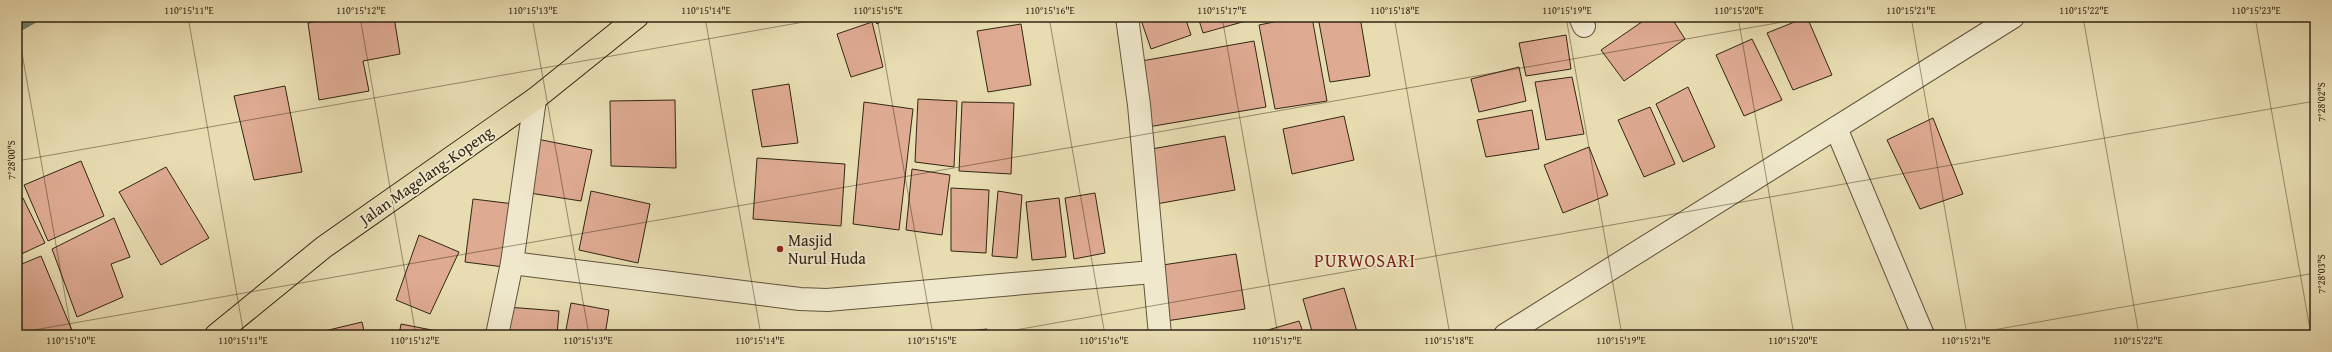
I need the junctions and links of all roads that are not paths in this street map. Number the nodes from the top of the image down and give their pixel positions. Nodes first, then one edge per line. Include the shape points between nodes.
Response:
1 (637, 17) edge
2 (1127, 17) edge
3 (2013, 17) edge
4 (535, 99) junction
5 (1836, 128) junction
6 (512, 263) junction
7 (1153, 272) junction
8 (216, 335) edge
9 (497, 335) edge
10 (1160, 335) edge
11 (1505, 335) edge
12 (1923, 335) edge

1 - 4 main road, Jalan Magelang-Kopeng
2 - 7 street via 1140,105
3 - 5 street
4 - 6 street
4 - 8 main road, Jalan Magelang-Kopeng via 324,247
5 - 11 street
5 - 12 street
6 - 7 street via 800,299 827,300
6 - 9 street
7 - 10 street

